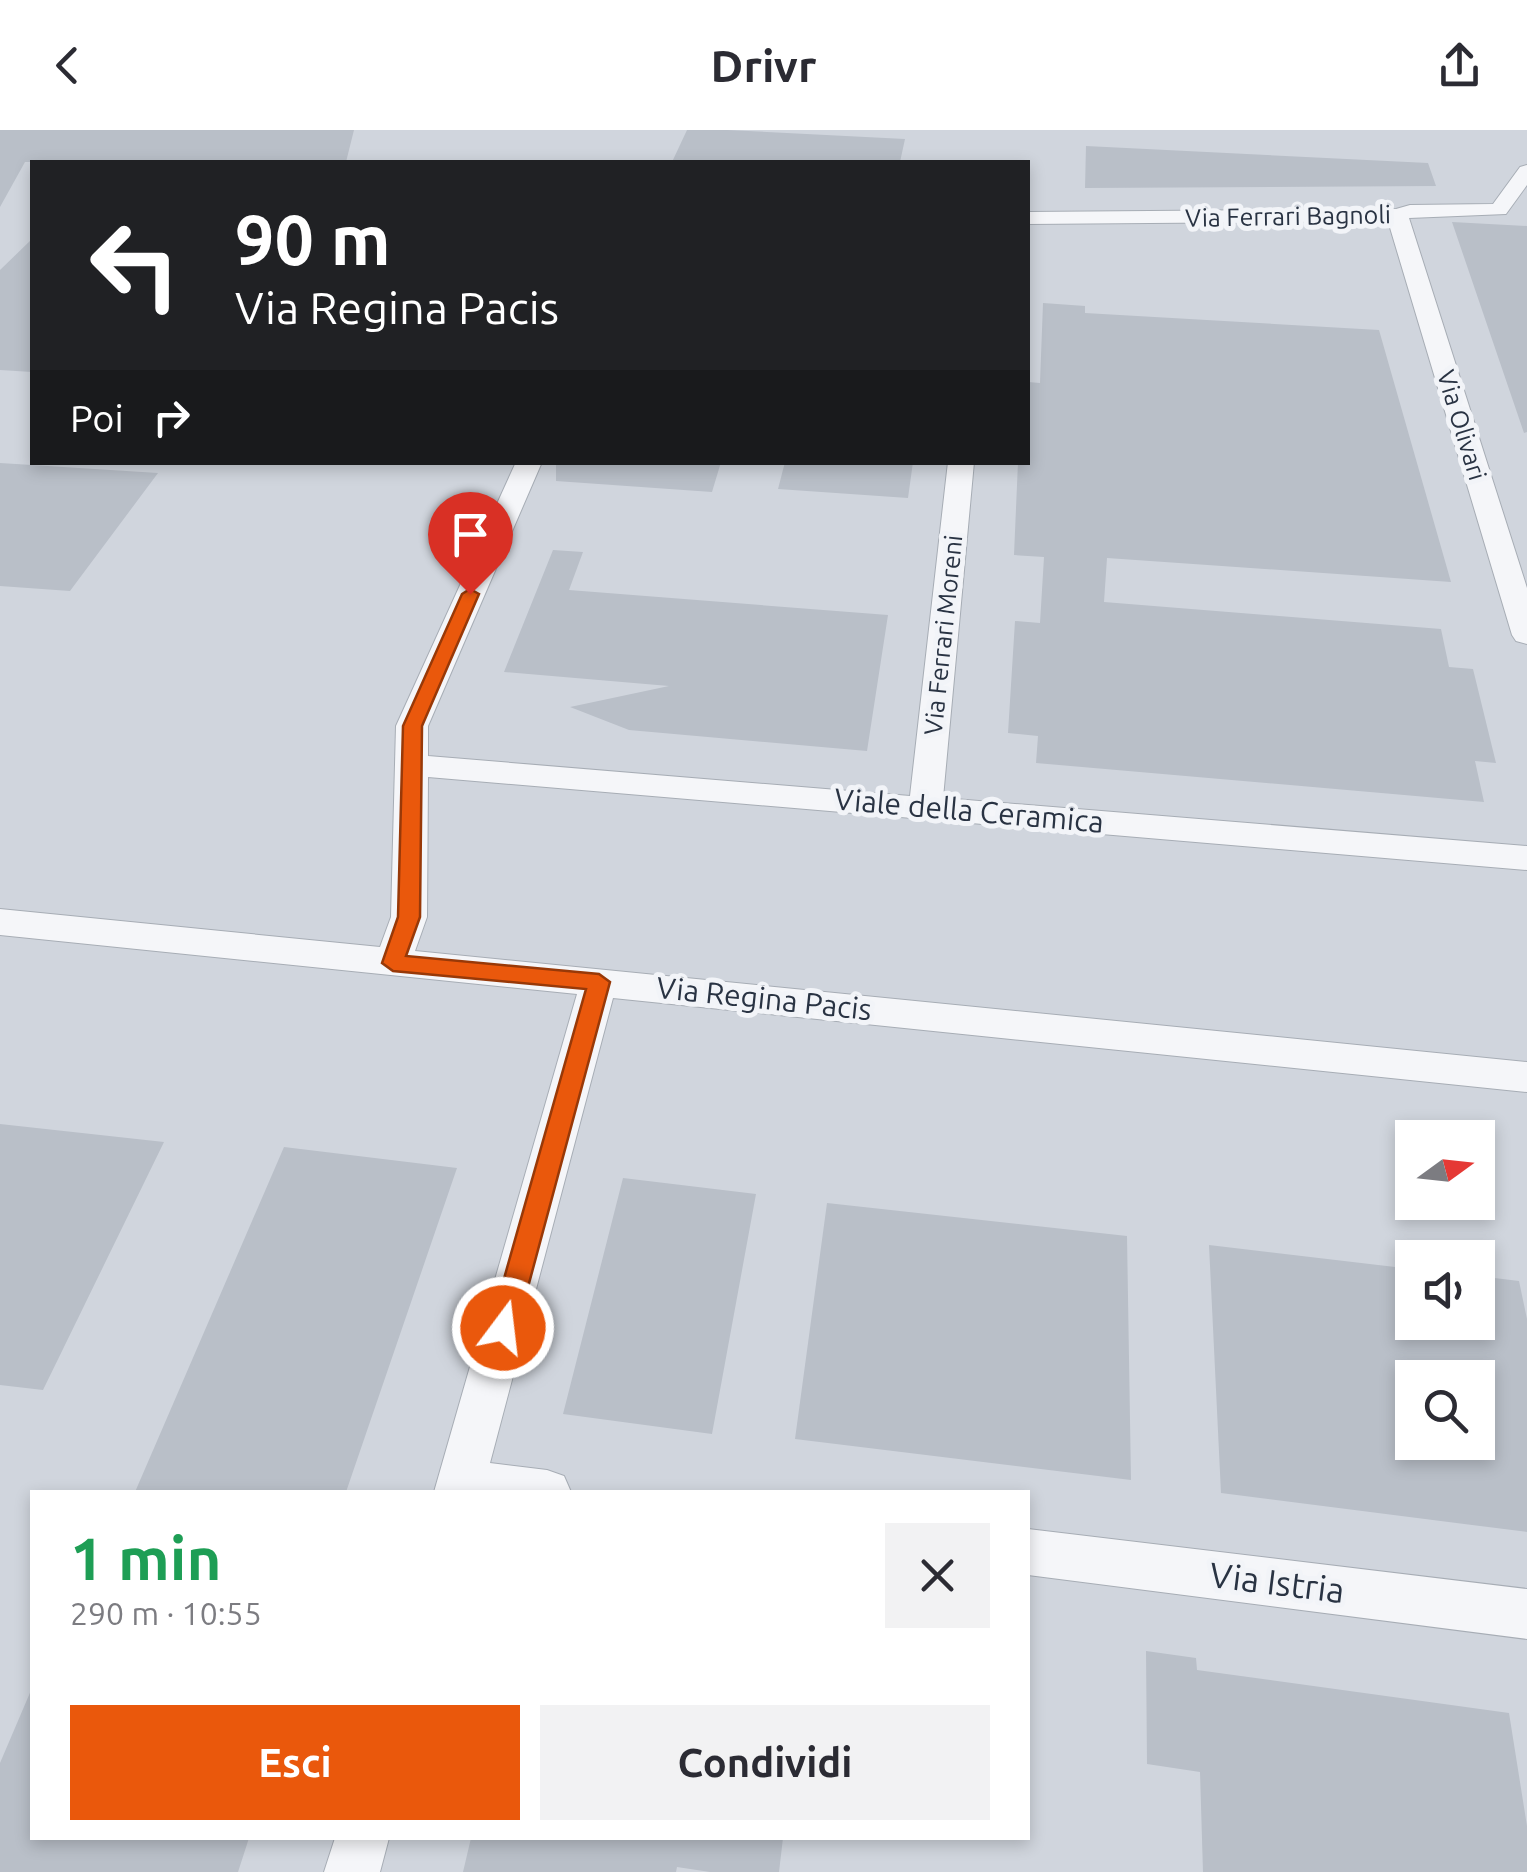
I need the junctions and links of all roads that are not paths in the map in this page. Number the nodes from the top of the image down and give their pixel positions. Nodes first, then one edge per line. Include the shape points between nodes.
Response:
1 (1527, 171) edge
2 (1397, 215) junction
3 (1030, 218) edge
4 (528, 465) edge
5 (961, 465) edge
6 (1527, 635) edge
7 (411, 765) junction
8 (925, 807) junction
9 (1527, 858) edge
10 (0, 922) edge
11 (393, 963) junction
12 (599, 982) junction
13 (1527, 1077) edge
14 (459, 1487) edge
15 (511, 1490) edge
16 (1030, 1552) edge
17 (1527, 1614) edge
18 (361, 1840) edge
19 (352, 1872) edge

1 - 2 street, Via Ferrari Bagnoli via 1498,210
2 - 3 street, Via Ferrari Bagnoli
2 - 6 street, Via Olivari
4 - 7 street via 412,726
5 - 8 street, Via Ferrari Moreni
7 - 8 street, Viale della Ceramica
7 - 11 street via 409,917
8 - 9 street, Viale della Ceramica
10 - 11 street, Via Regina Pacis
11 - 12 street, Via Regina Pacis
12 - 13 street, Via Regina Pacis
12 - 14 street
14 - 15 street
16 - 17 street, Via Istria
18 - 19 street

